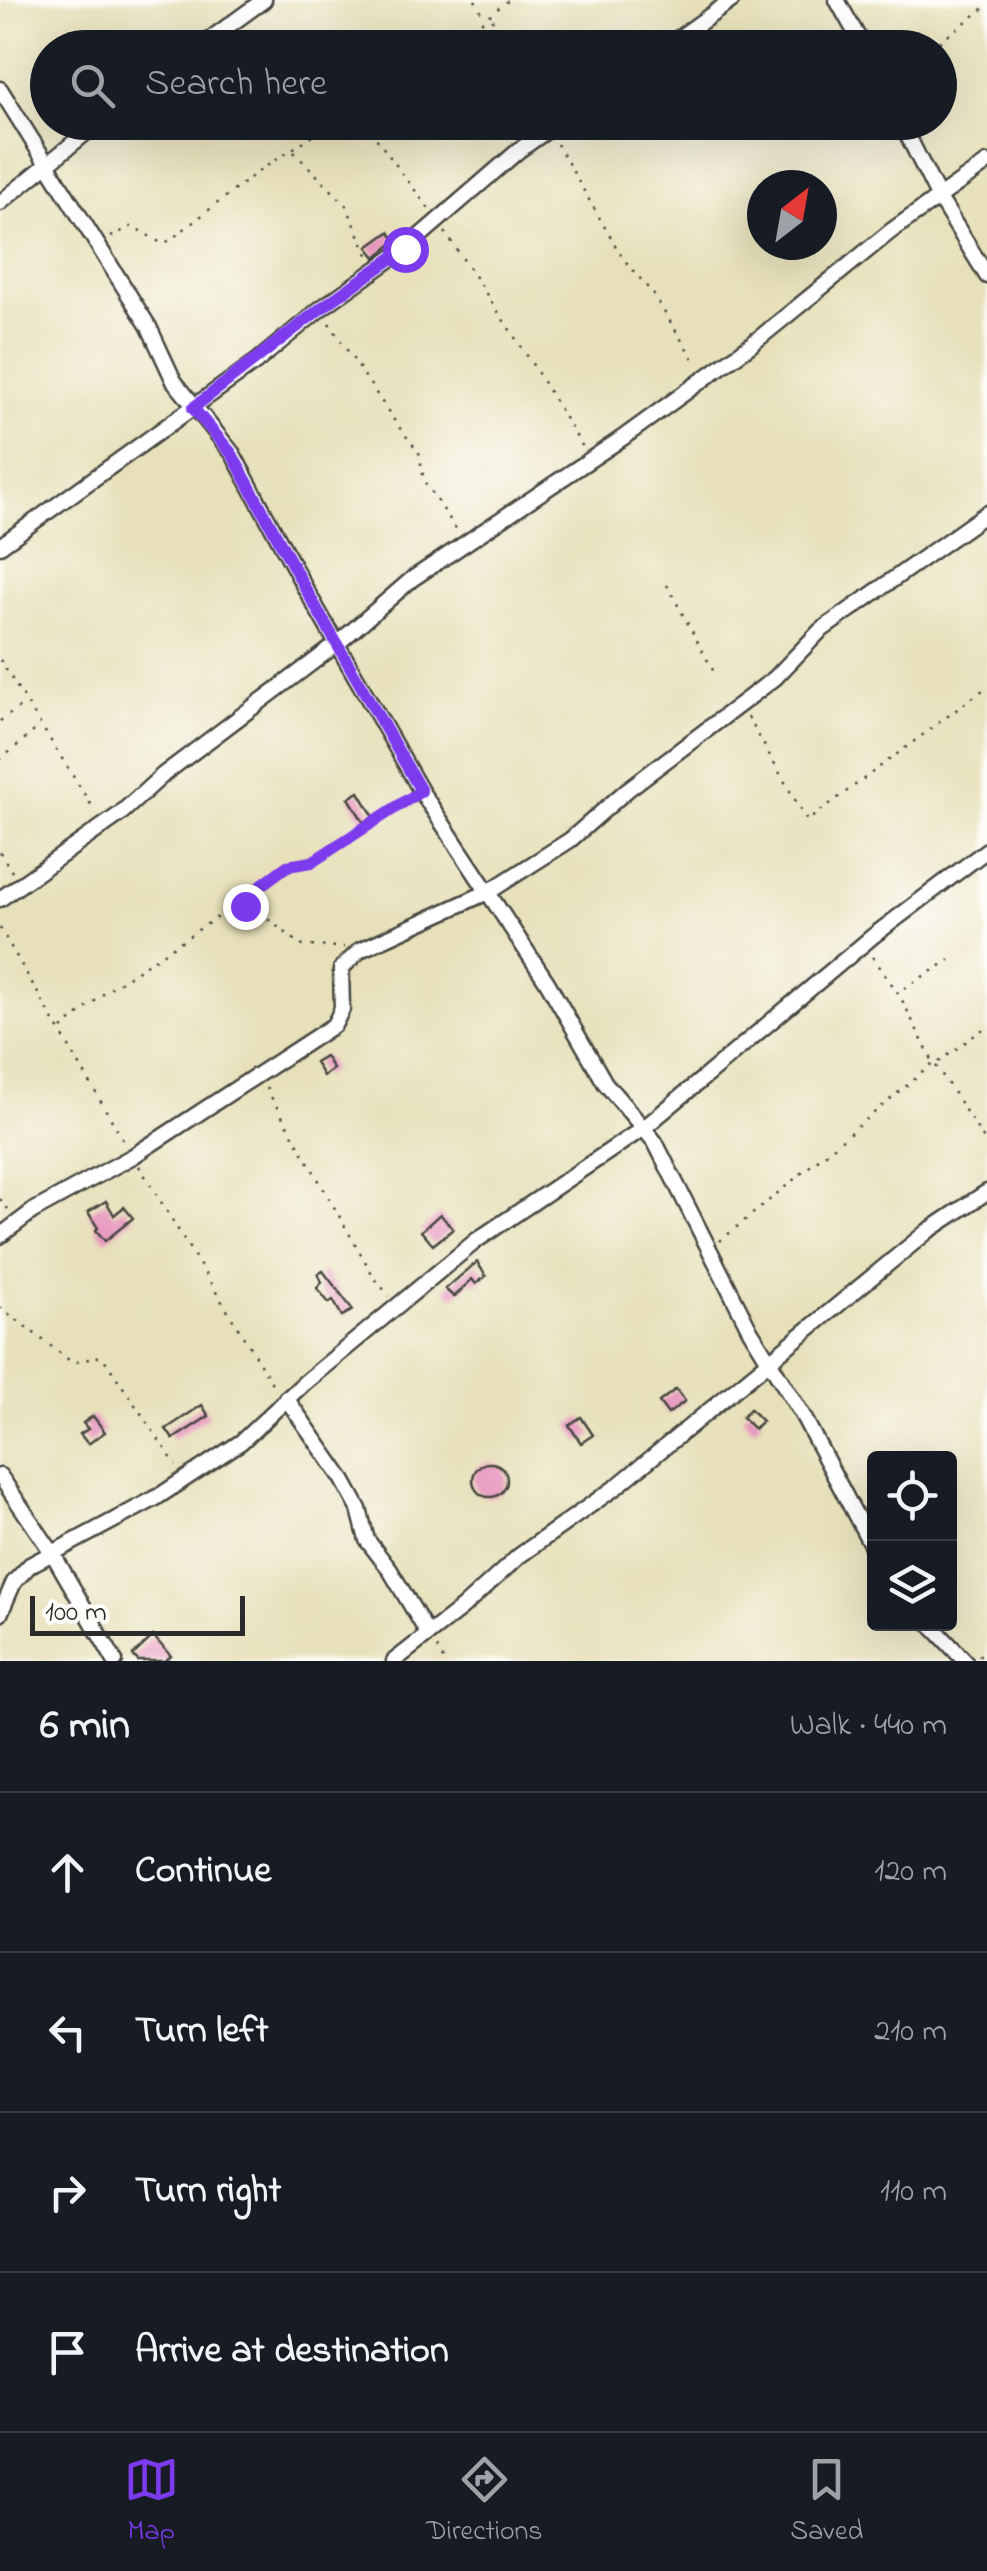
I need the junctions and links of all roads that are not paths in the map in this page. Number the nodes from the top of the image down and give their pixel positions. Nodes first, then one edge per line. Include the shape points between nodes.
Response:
1 (264, 0) edge
2 (732, 0) edge
3 (838, 0) edge
4 (223, 30) edge
5 (691, 30) edge
6 (854, 30) edge
7 (0, 89) edge
8 (30, 137) edge
9 (32, 140) edge
10 (77, 140) edge
11 (535, 140) edge
12 (910, 140) edge
13 (47, 164) junction
14 (987, 164) edge
15 (939, 198) junction
16 (0, 203) edge
17 (987, 276) edge
18 (193, 408) junction
19 (987, 513) edge
20 (0, 546) edge
21 (338, 644) junction
22 (987, 850) edge
23 (490, 891) junction
24 (0, 900) edge
25 (645, 1128) junction
26 (987, 1192) edge
27 (0, 1236) edge
28 (769, 1363) junction
29 (285, 1400) junction
30 (0, 1476) edge
31 (869, 1541) edge
32 (53, 1554) junction
33 (0, 1614) edge
34 (936, 1631) edge
35 (428, 1634) junction
36 (115, 1661) edge
37 (394, 1661) edge
38 (964, 1661) edge

1 - 4 street
2 - 5 street
3 - 6 street
7 - 8 street
9 - 13 street
10 - 13 street
11 - 18 street
12 - 15 street
13 - 16 street
13 - 18 street
14 - 15 street
15 - 17 street
15 - 21 street via 706,378 412,579
18 - 20 street
18 - 21 street via 232,454
19 - 23 street via 820,631 774,678 584,830
21 - 23 street via 421,791
21 - 24 street
22 - 25 street
23 - 25 street via 606,1083
23 - 27 street via 370,945 342,969 337,1022
25 - 28 street
25 - 29 street via 477,1240
26 - 28 street via 928,1231
28 - 31 street
28 - 35 street
29 - 32 street via 257,1430 184,1480
29 - 35 street via 342,1478 367,1540
30 - 32 street
32 - 33 street via 14,1582
32 - 36 street
34 - 38 street
35 - 37 street

